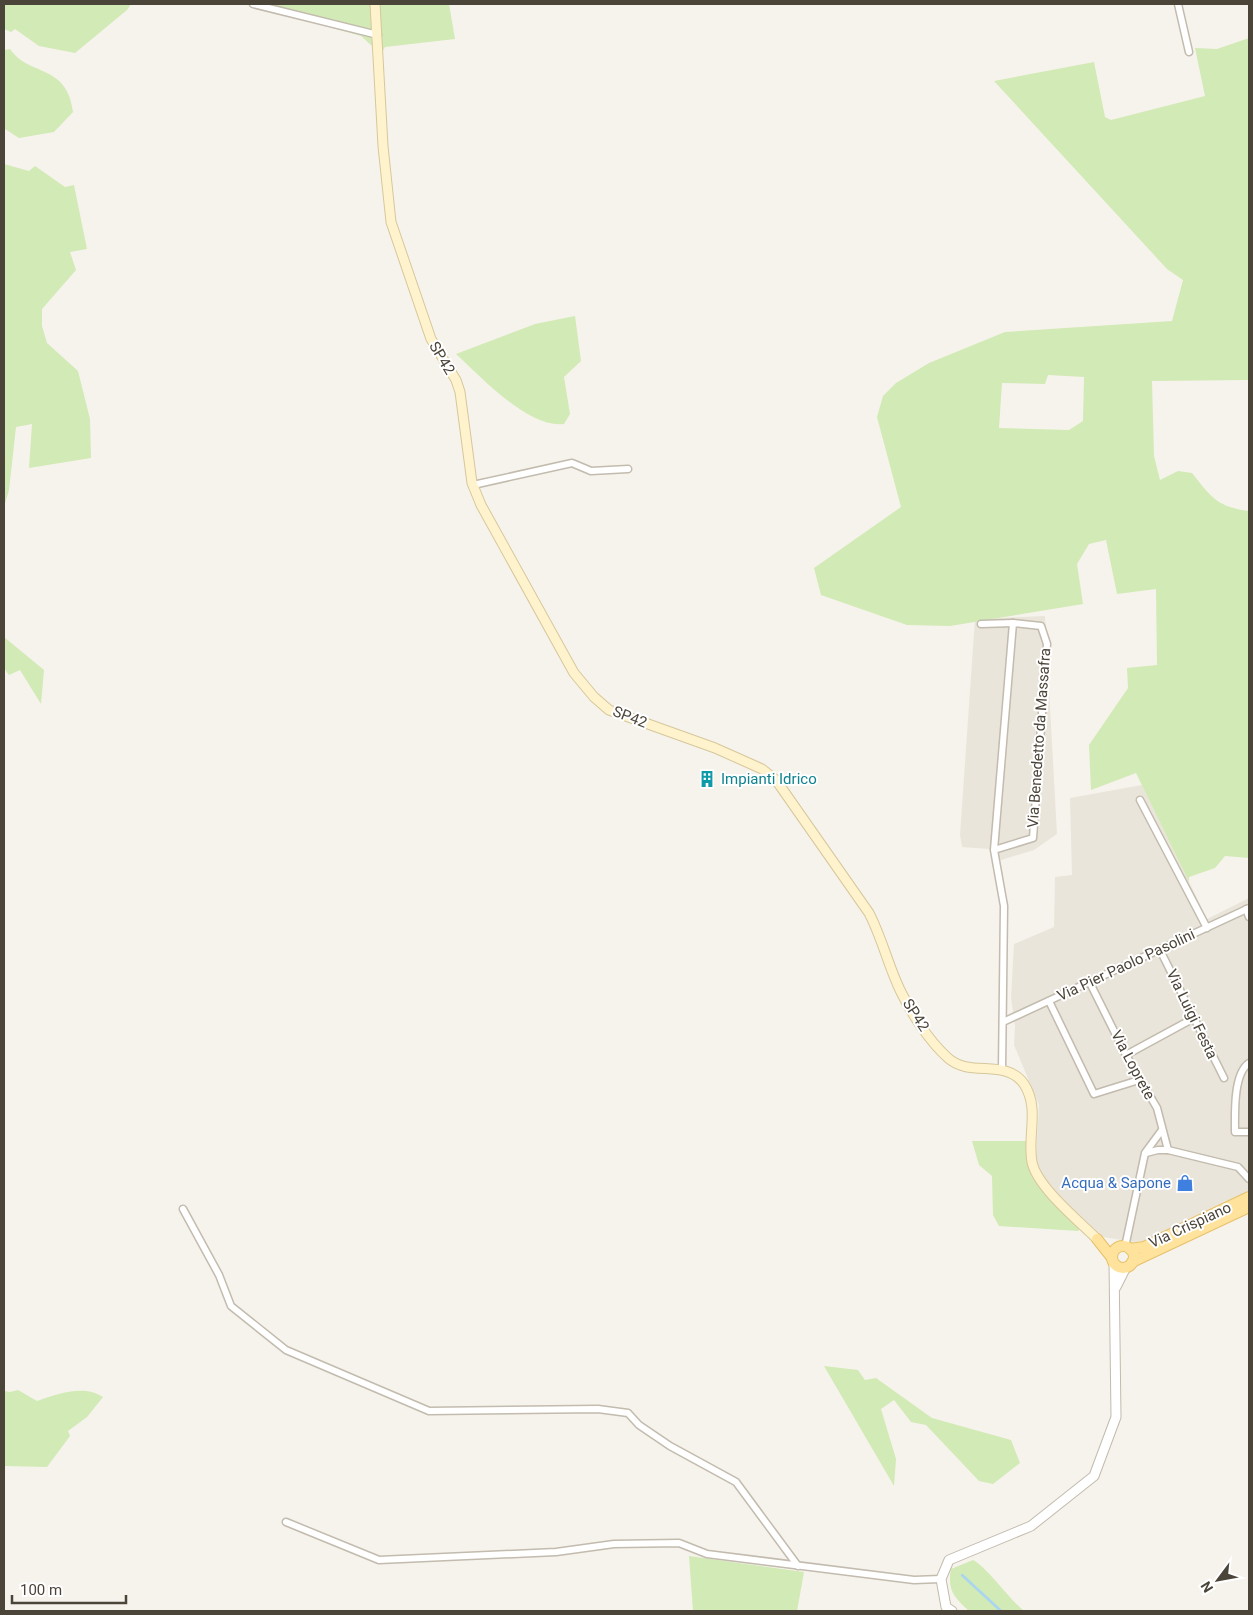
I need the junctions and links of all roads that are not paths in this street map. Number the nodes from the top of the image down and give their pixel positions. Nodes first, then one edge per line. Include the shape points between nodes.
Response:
1 (253, 4) edge
2 (375, 4) edge
3 (1178, 4) edge
4 (378, 36) junction
5 (1188, 52) dead end
6 (628, 469) dead end
7 (473, 485) junction
8 (1013, 623) junction
9 (981, 624) dead end
10 (1140, 800) dead end
11 (994, 850) junction
12 (1247, 908) edge
13 (1249, 917) edge
14 (1207, 928) junction
15 (1160, 950) junction
16 (1090, 982) junction
17 (1050, 1001) junction
18 (1194, 1018) junction
19 (1003, 1022) junction
20 (1126, 1055) junction
21 (1249, 1063) edge
22 (1002, 1069) junction
23 (1224, 1078) dead end
24 (1139, 1080) junction
25 (1162, 1130) junction
26 (1249, 1132) edge
27 (1168, 1150) junction
28 (1145, 1153) junction
29 (1249, 1179) edge
30 (1249, 1197) edge
31 (1249, 1207) edge
32 (183, 1209) dead end
33 (1097, 1239) junction
34 (1124, 1248) junction
35 (1113, 1260) junction
36 (1129, 1265) junction
37 (1116, 1288) junction
38 (286, 1522) dead end
39 (798, 1566) junction
40 (941, 1579) junction
41 (952, 1611) edge

1 - 4 street
2 - 4 main road, SP42 / SP42
3 - 5 street
4 - 7 main road, SP42 / SP42 via 383,146 391,222 430,339 460,392
6 - 7 street via 591,471 572,463
7 - 22 main road, SP42 / SP42 via 481,505 582,685 609,710 715,748 762,768 776,780 869,913 880,933 900,989 937,1046 956,1064 966,1068
8 - 9 street, Via Benedetto da Massafra
8 - 11 street
8 - 11 street, Via Benedetto da Massafra via 1041,626 1047,644 1033,838
10 - 14 street
11 - 19 street via 1004,906
12 - 13 street
12 - 14 street, Via Pier Paolo Pasolini
14 - 15 street, Via Pier Paolo Pasolini
15 - 16 street, Via Pier Paolo Pasolini
15 - 18 street, Via Luigi Festa
16 - 17 street, Via Pier Paolo Pasolini
16 - 20 street, Via Loprete
17 - 19 street, Via Pier Paolo Pasolini
17 - 24 street via 1094,1094
18 - 20 street
18 - 23 street, Via Luigi Festa
19 - 22 street
20 - 24 street, Via Loprete
21 - 26 street via 1244,1066 1237,1090 1235,1132
22 - 33 main road via 1018,1077 1031,1101 1032,1162 1038,1178
24 - 25 street, Via Loprete via 1157,1108
25 - 27 street, Via Loprete
25 - 28 street
27 - 28 street
27 - 29 street via 1238,1167
28 - 34 street
30 - 34 main road, Via Crispiano via 1144,1247
31 - 36 main road, Via Crispiano
32 - 39 street via 219,1275 231,1306 286,1350 429,1411 598,1409 628,1413 639,1425 670,1446 736,1482
33 - 34 main road
33 - 35 main road
34 - 35 main road via 1114,1252
34 - 36 main road via 1134,1256
35 - 36 main road via 1121,1268
35 - 37 street
36 - 37 street
37 - 40 street via 1116,1417 1094,1476 1031,1526 949,1560
38 - 39 street via 379,1560 528,1554 614,1544 679,1543 707,1554
39 - 40 street via 914,1580
40 - 41 street via 946,1607

